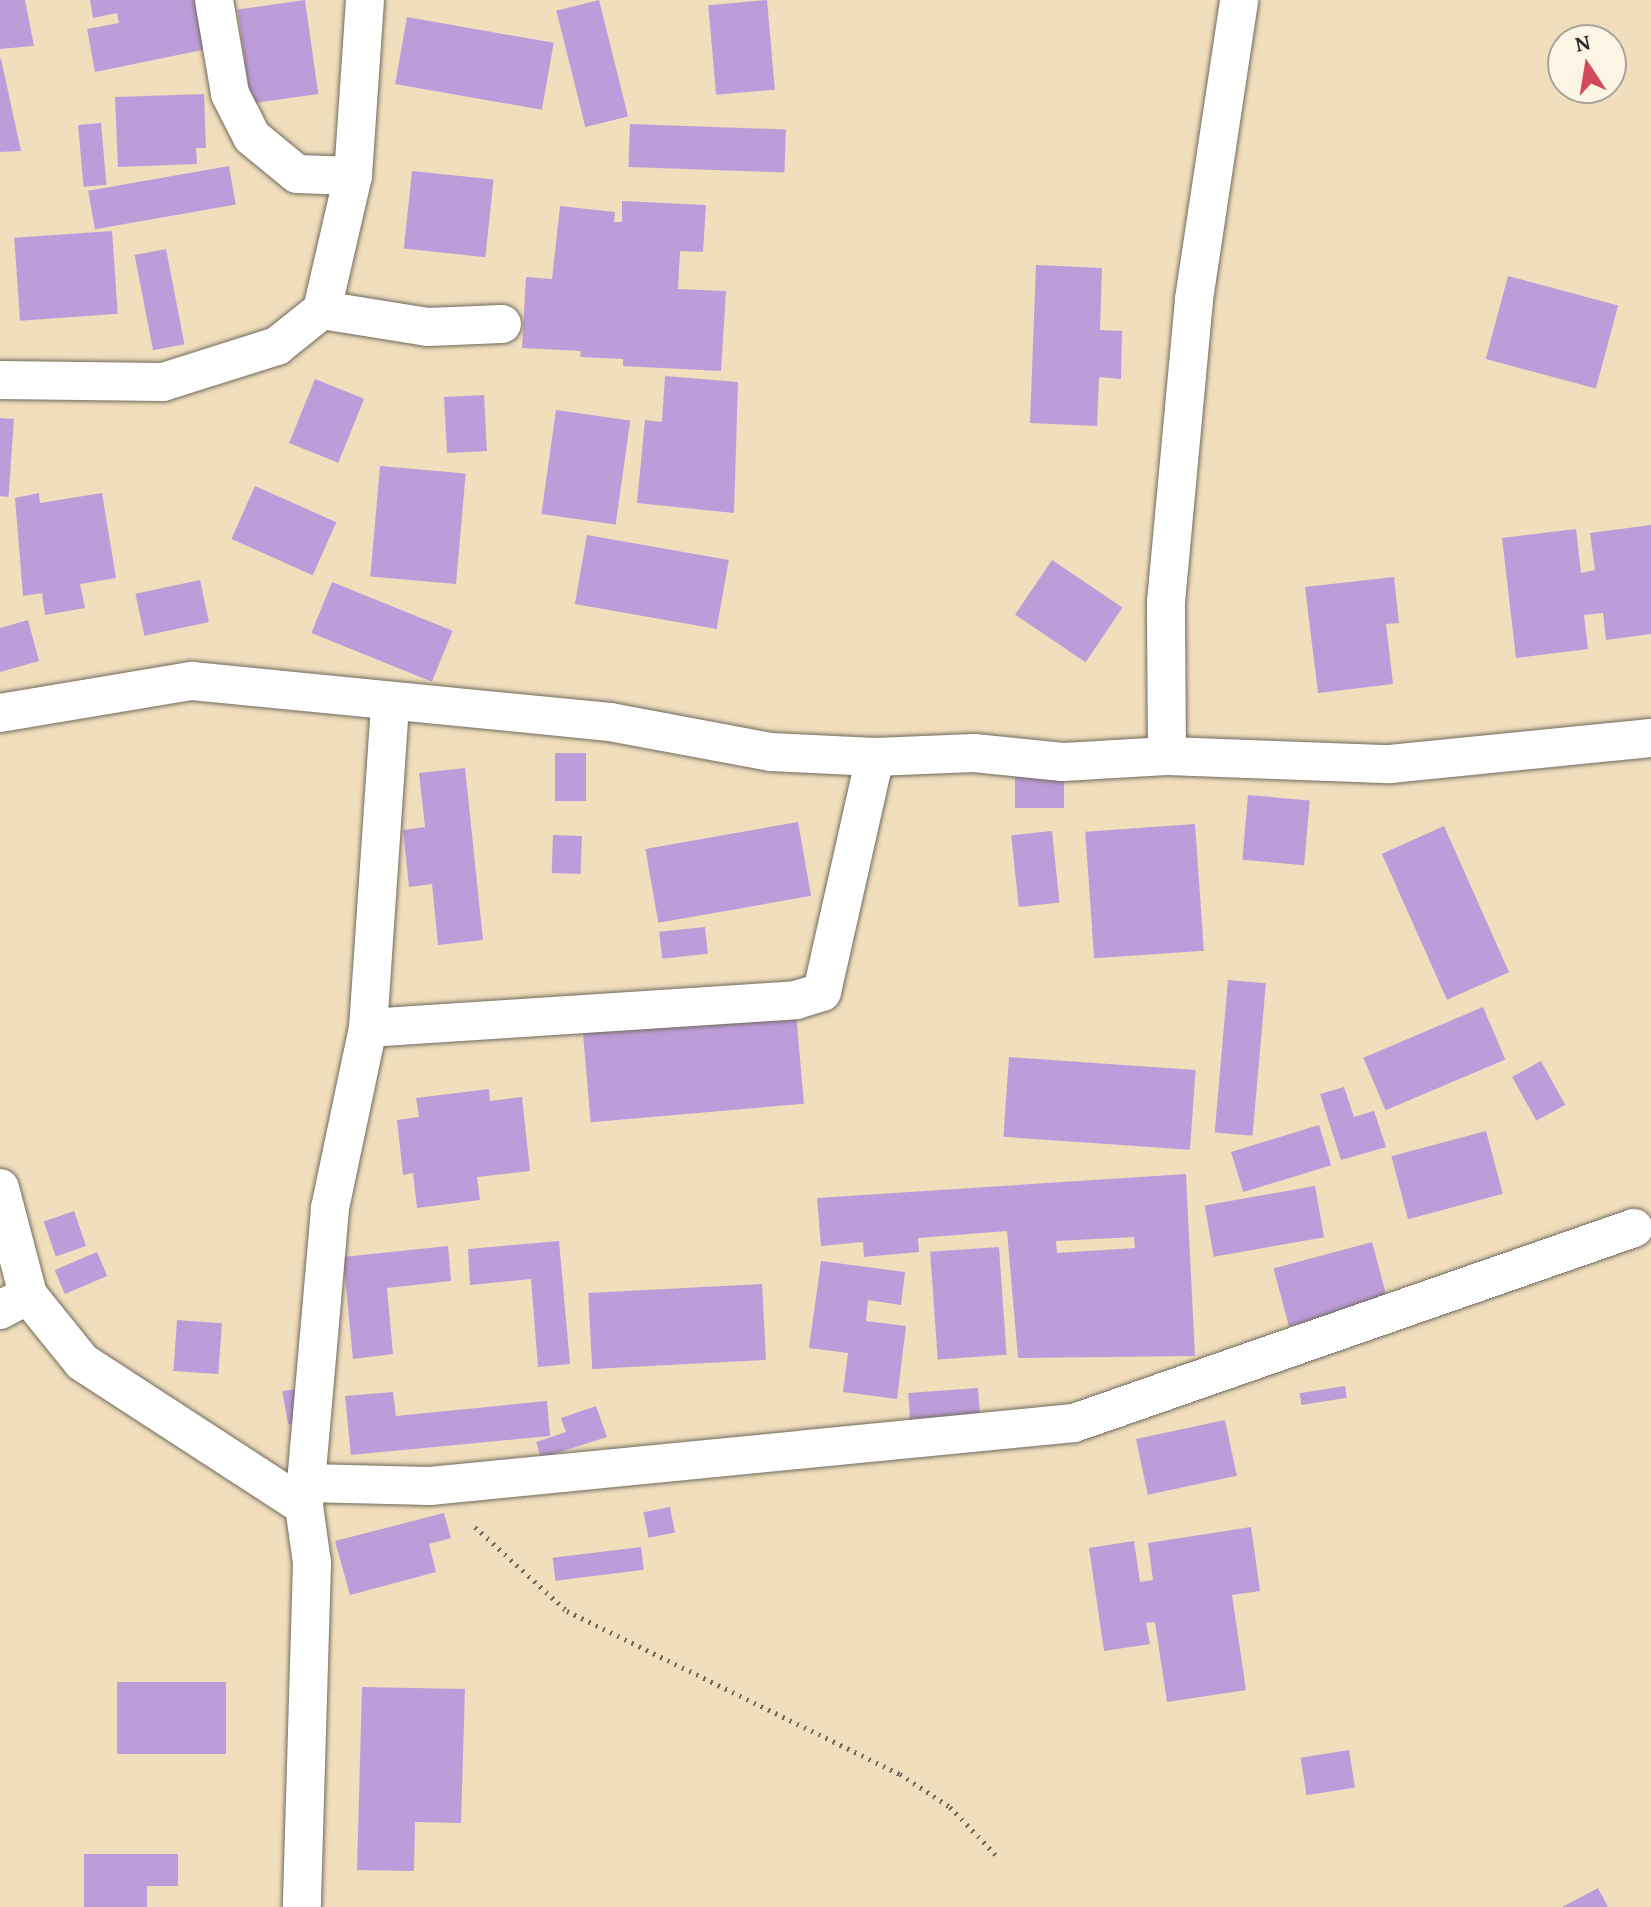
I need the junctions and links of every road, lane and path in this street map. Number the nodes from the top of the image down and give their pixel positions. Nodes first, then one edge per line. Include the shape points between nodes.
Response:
1 (214, 0) edge
2 (365, 0) edge
3 (1239, 0) edge
4 (353, 176) junction
5 (322, 310) junction
6 (502, 324) dead end
7 (0, 380) edge
8 (390, 706) junction
9 (0, 713) edge
10 (1651, 738) edge
11 (1167, 756) junction
12 (875, 757) junction
13 (368, 1028) junction
14 (0, 1188) edge
15 (1634, 1228) dead end
16 (14, 1303) edge
17 (430, 1486) junction
18 (305, 1494) junction
19 (998, 1857) dead end
20 (302, 1907) edge

1 - 4 street via 230,94 252,137 297,174
2 - 4 street
3 - 11 street via 1194,299 1166,602
4 - 5 street
5 - 6 street via 428,327
5 - 7 street via 277,346 163,382
8 - 9 street via 192,681
8 - 12 street via 610,722 771,752
8 - 13 street
10 - 11 street via 1390,764
11 - 12 street
12 - 13 street via 822,992 796,1000
13 - 18 street via 330,1208
14 - 16 street
15 - 17 street via 1074,1423
16 - 18 street via 82,1362
17 - 18 street
17 - 19 path via 567,1611 900,1774 950,1807
18 - 20 street via 312,1563

